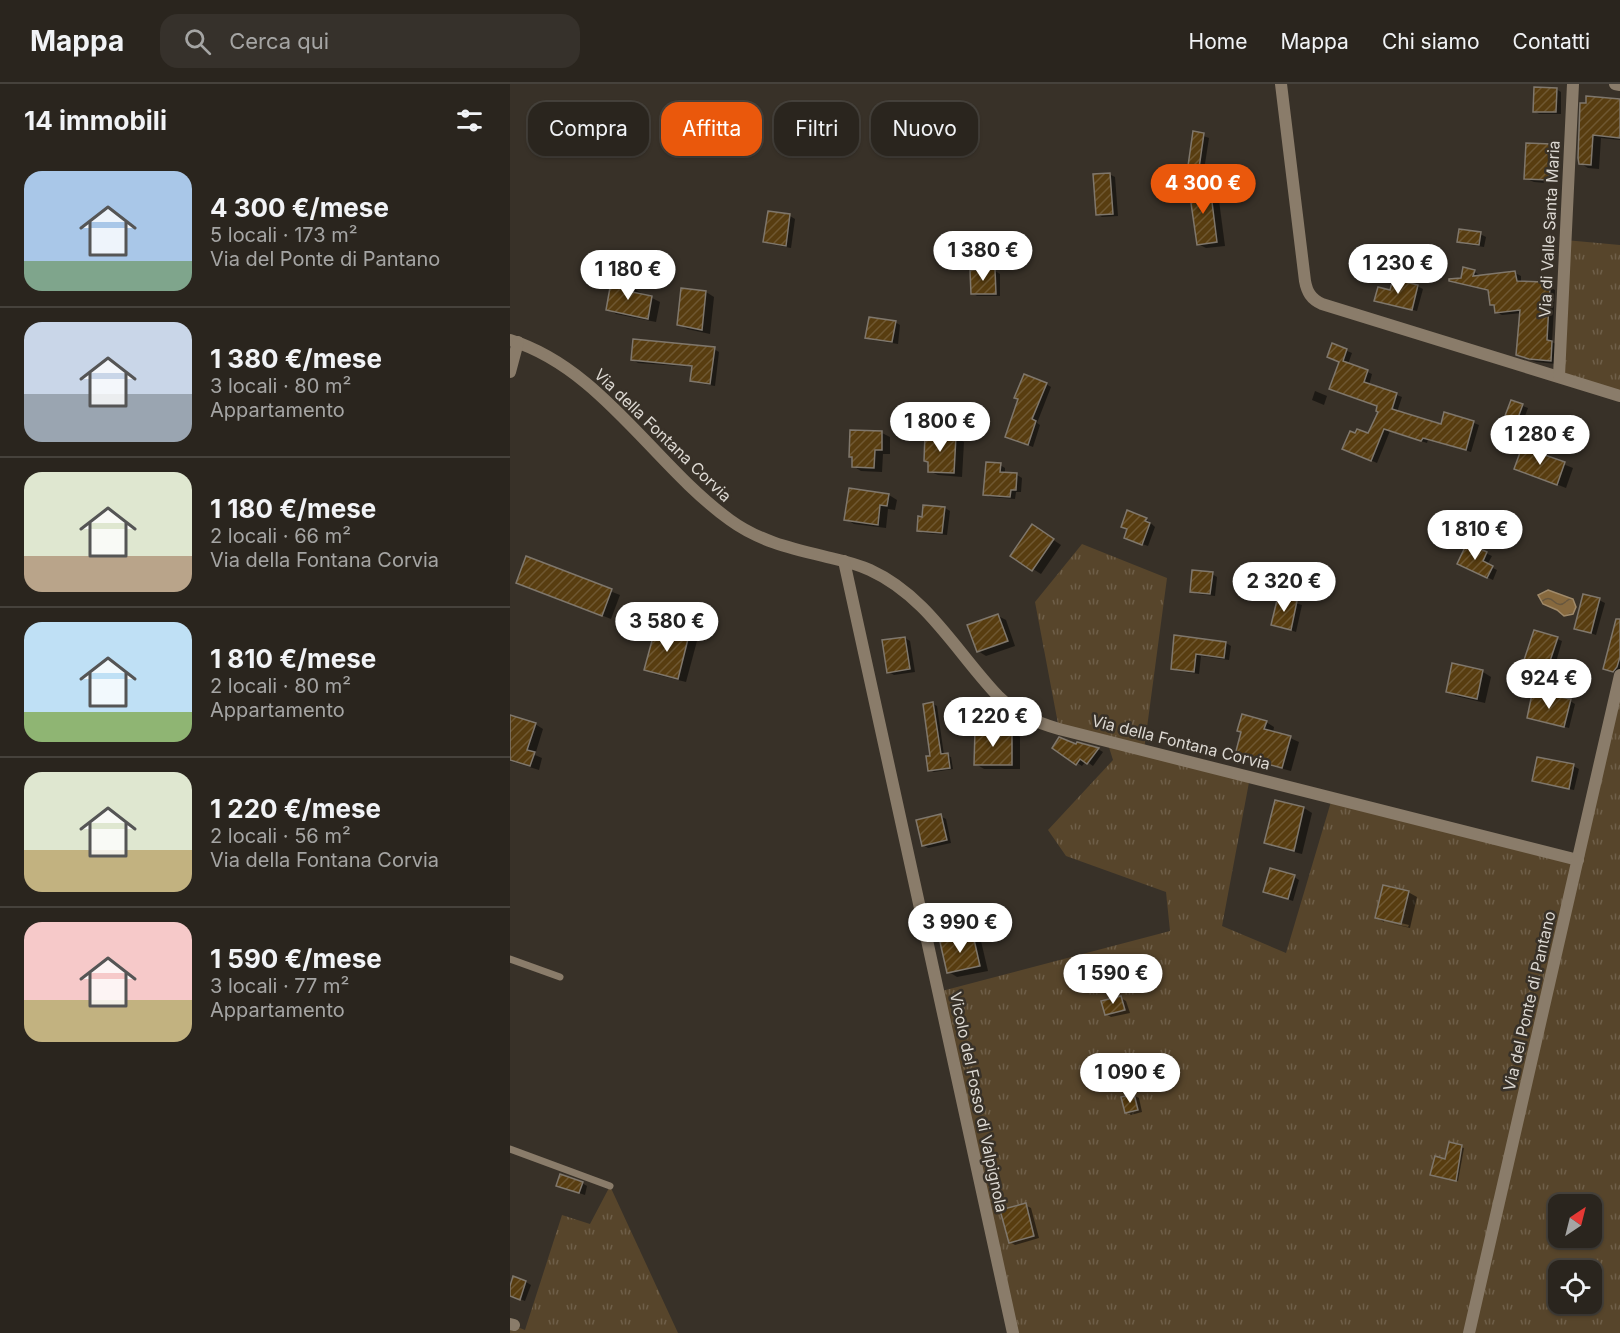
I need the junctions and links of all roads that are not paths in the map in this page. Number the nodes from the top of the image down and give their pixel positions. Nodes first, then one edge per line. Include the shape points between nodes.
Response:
1 (1281, 84) edge
2 (1573, 84) edge
3 (1615, 84) edge
4 (1620, 85) edge
5 (514, 341) edge
6 (510, 372) edge
7 (1559, 376) junction
8 (1620, 396) edge
9 (844, 561) junction
10 (1620, 675) edge
11 (1578, 860) junction
12 (510, 959) edge
13 (560, 977) dead end
14 (510, 1149) edge
15 (610, 1186) dead end
16 (1013, 1333) edge
17 (1469, 1333) edge

1 - 7 street via 1306,284 1313,300
2 - 7 street, Via di Valle Santa Maria
3 - 4 street
5 - 6 street
5 - 9 street, Via della Fontana Corvia via 549,356 574,373 693,490 737,525 774,544
7 - 8 street
9 - 11 street, Via della Fontana Corvia via 876,573 908,593 998,696 1032,720
9 - 16 street, Vicolo del Fosso di Valpignola
10 - 11 street, Via del Ponte di Pantano
11 - 17 street, Via del Ponte di Pantano
12 - 13 lane
14 - 15 lane

